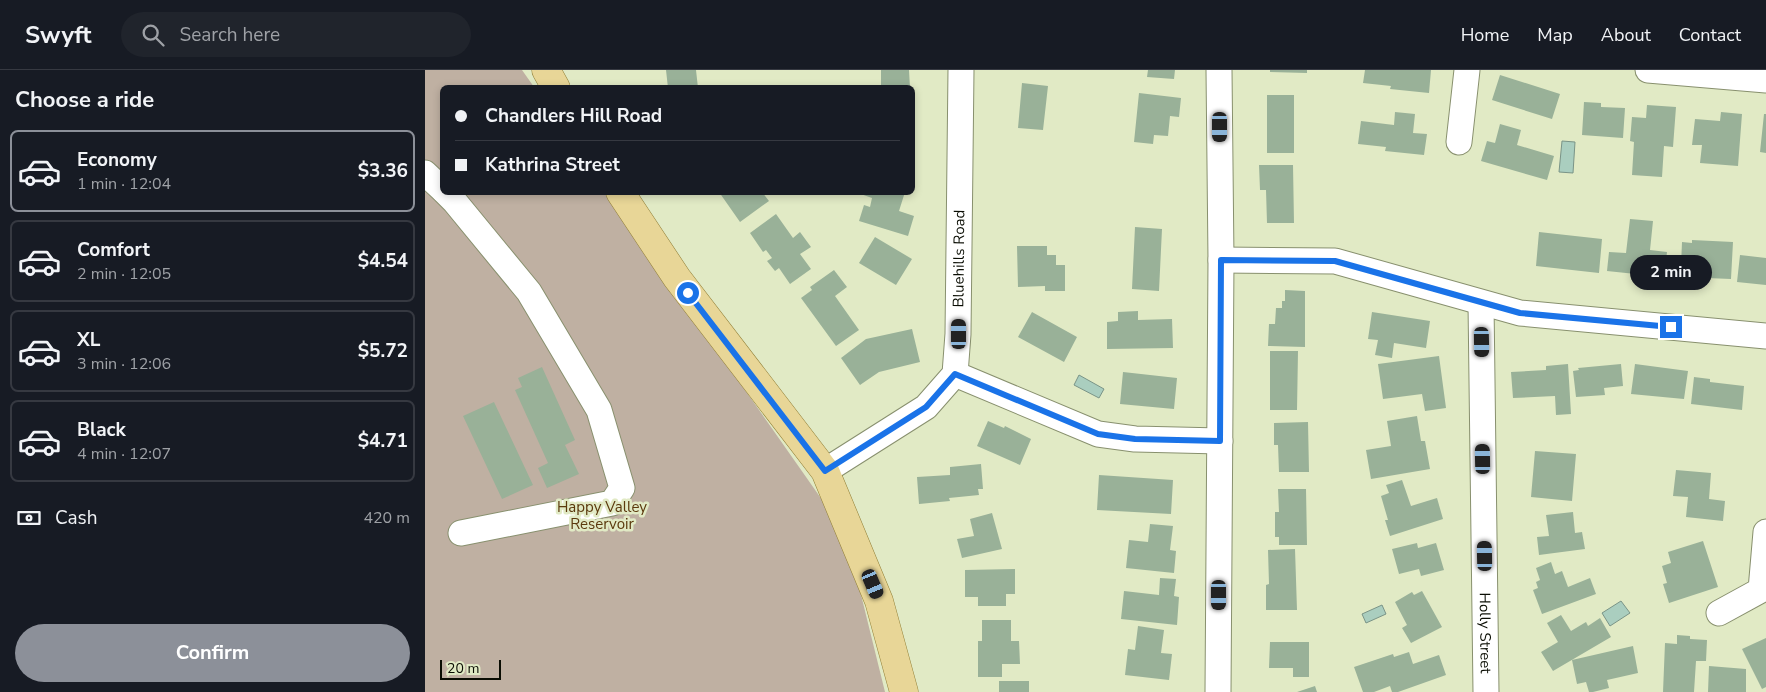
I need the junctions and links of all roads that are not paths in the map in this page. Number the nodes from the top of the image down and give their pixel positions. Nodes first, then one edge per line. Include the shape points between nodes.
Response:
1 (546, 70) edge
2 (961, 70) edge
3 (1219, 70) edge
4 (1467, 70) edge
5 (1648, 70) edge
6 (1766, 80) edge
7 (555, 85) edge
8 (1459, 142) dead end
9 (425, 173) edge
10 (440, 187) edge
11 (448, 195) edge
12 (622, 195) edge
13 (1221, 260) junction
14 (1481, 303) junction
15 (1766, 336) edge
16 (955, 374) junction
17 (1220, 441) junction
18 (825, 471) junction
19 (1766, 532) edge
20 (461, 533) dead end
21 (1763, 589) edge
22 (1719, 612) dead end
23 (904, 692) edge
24 (1218, 692) edge
25 (1486, 692) edge

1 - 7 main road
2 - 16 street, Bluehills Road via 959,334
3 - 13 street
4 - 8 street
5 - 6 street
9 - 10 street
11 - 20 street via 529,292 559,342 599,410 622,488 612,503
12 - 18 main road via 677,278
13 - 14 street via 1335,261
13 - 17 street
14 - 15 street via 1520,313
14 - 25 street, Holly Street
16 - 17 street via 1098,434 1135,439
16 - 18 street via 926,407
17 - 24 street
18 - 23 main road via 879,601
19 - 21 street
21 - 22 street

